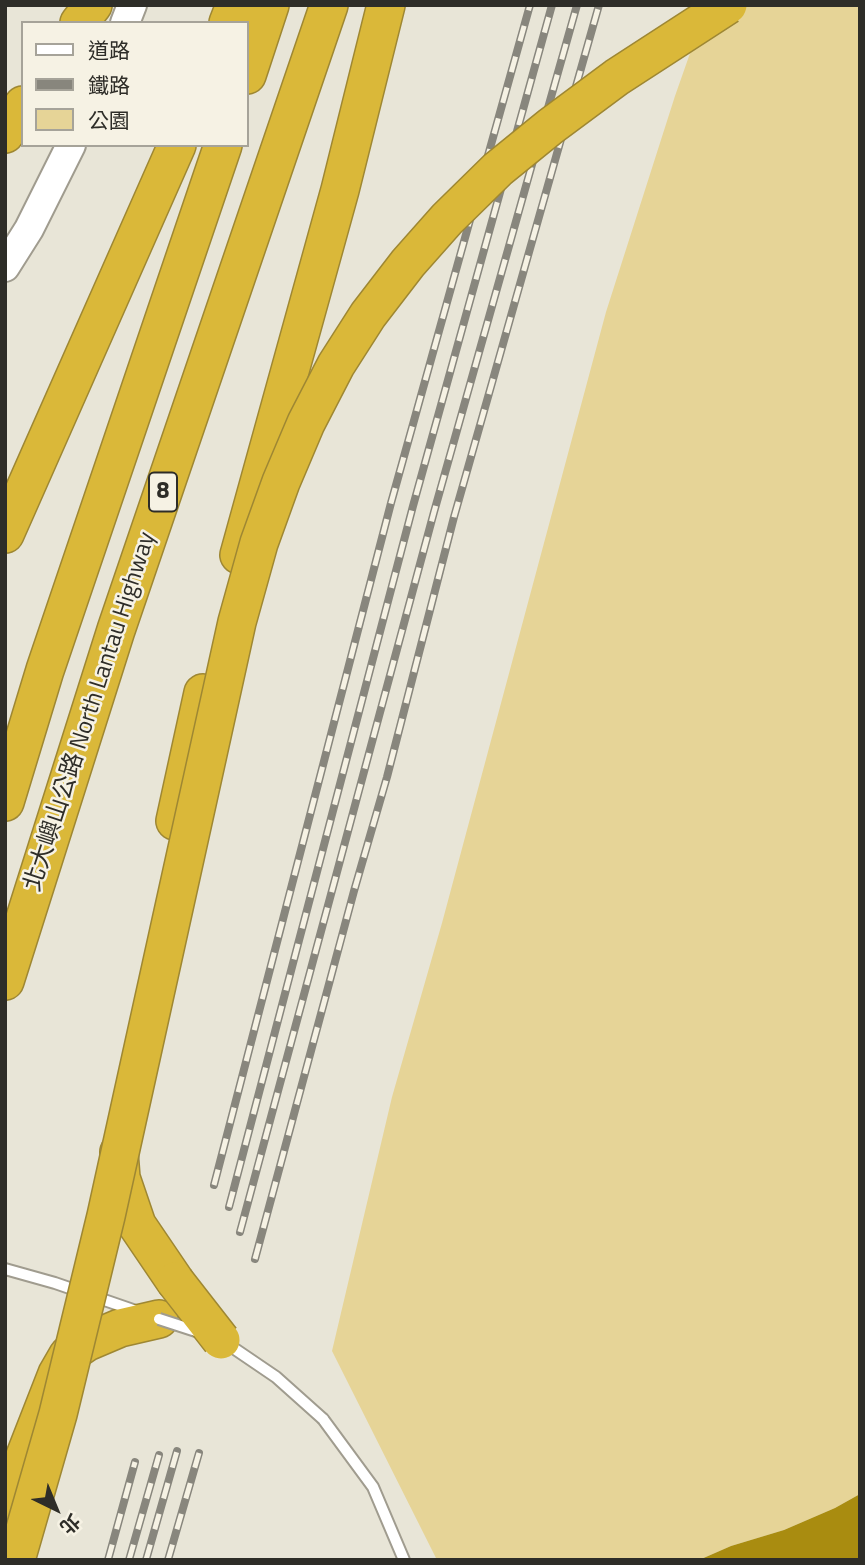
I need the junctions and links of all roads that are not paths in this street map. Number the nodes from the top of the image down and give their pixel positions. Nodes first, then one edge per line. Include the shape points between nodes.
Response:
1 (93, 5) edge
2 (270, 5) edge
3 (329, 5) edge
4 (386, 5) edge
5 (728, 5) edge
6 (81, 21) edge
7 (248, 72) edge
8 (21, 108) edge
9 (5, 134) edge
10 (70, 147) edge
11 (176, 147) edge
12 (222, 147) edge
13 (5, 267) edge
14 (5, 534) edge
15 (5, 802) edge
16 (5, 981) edge
17 (5, 1269) edge
18 (97, 1297) junction
19 (159, 1319) junction
20 (221, 1340) junction
21 (87, 1342) junction
22 (5, 1507) edge
23 (16, 1560) edge
24 (404, 1560) edge

1 - 6 highway
2 - 7 highway
3 - 16 highway, 北大嶼山公路 North Lantau Highway / 8 via 116,630
4 - 20 highway, bridge via 217,637 116,1102 121,1178 137,1225
5 - 23 highway, bridge via 551,125 447,219 368,316 306,423 259,543 237,622 106,1216 58,1414
8 - 9 highway
10 - 13 main road
11 - 14 highway
12 - 15 highway, 8 via 45,670
17 - 18 lane
18 - 19 lane
18 - 21 highway via 101,1328
19 - 20 lane, bridge
19 - 21 highway
20 - 24 lane, bridge via 276,1377 323,1419 373,1487
21 - 22 highway via 68,1355 57,1374

